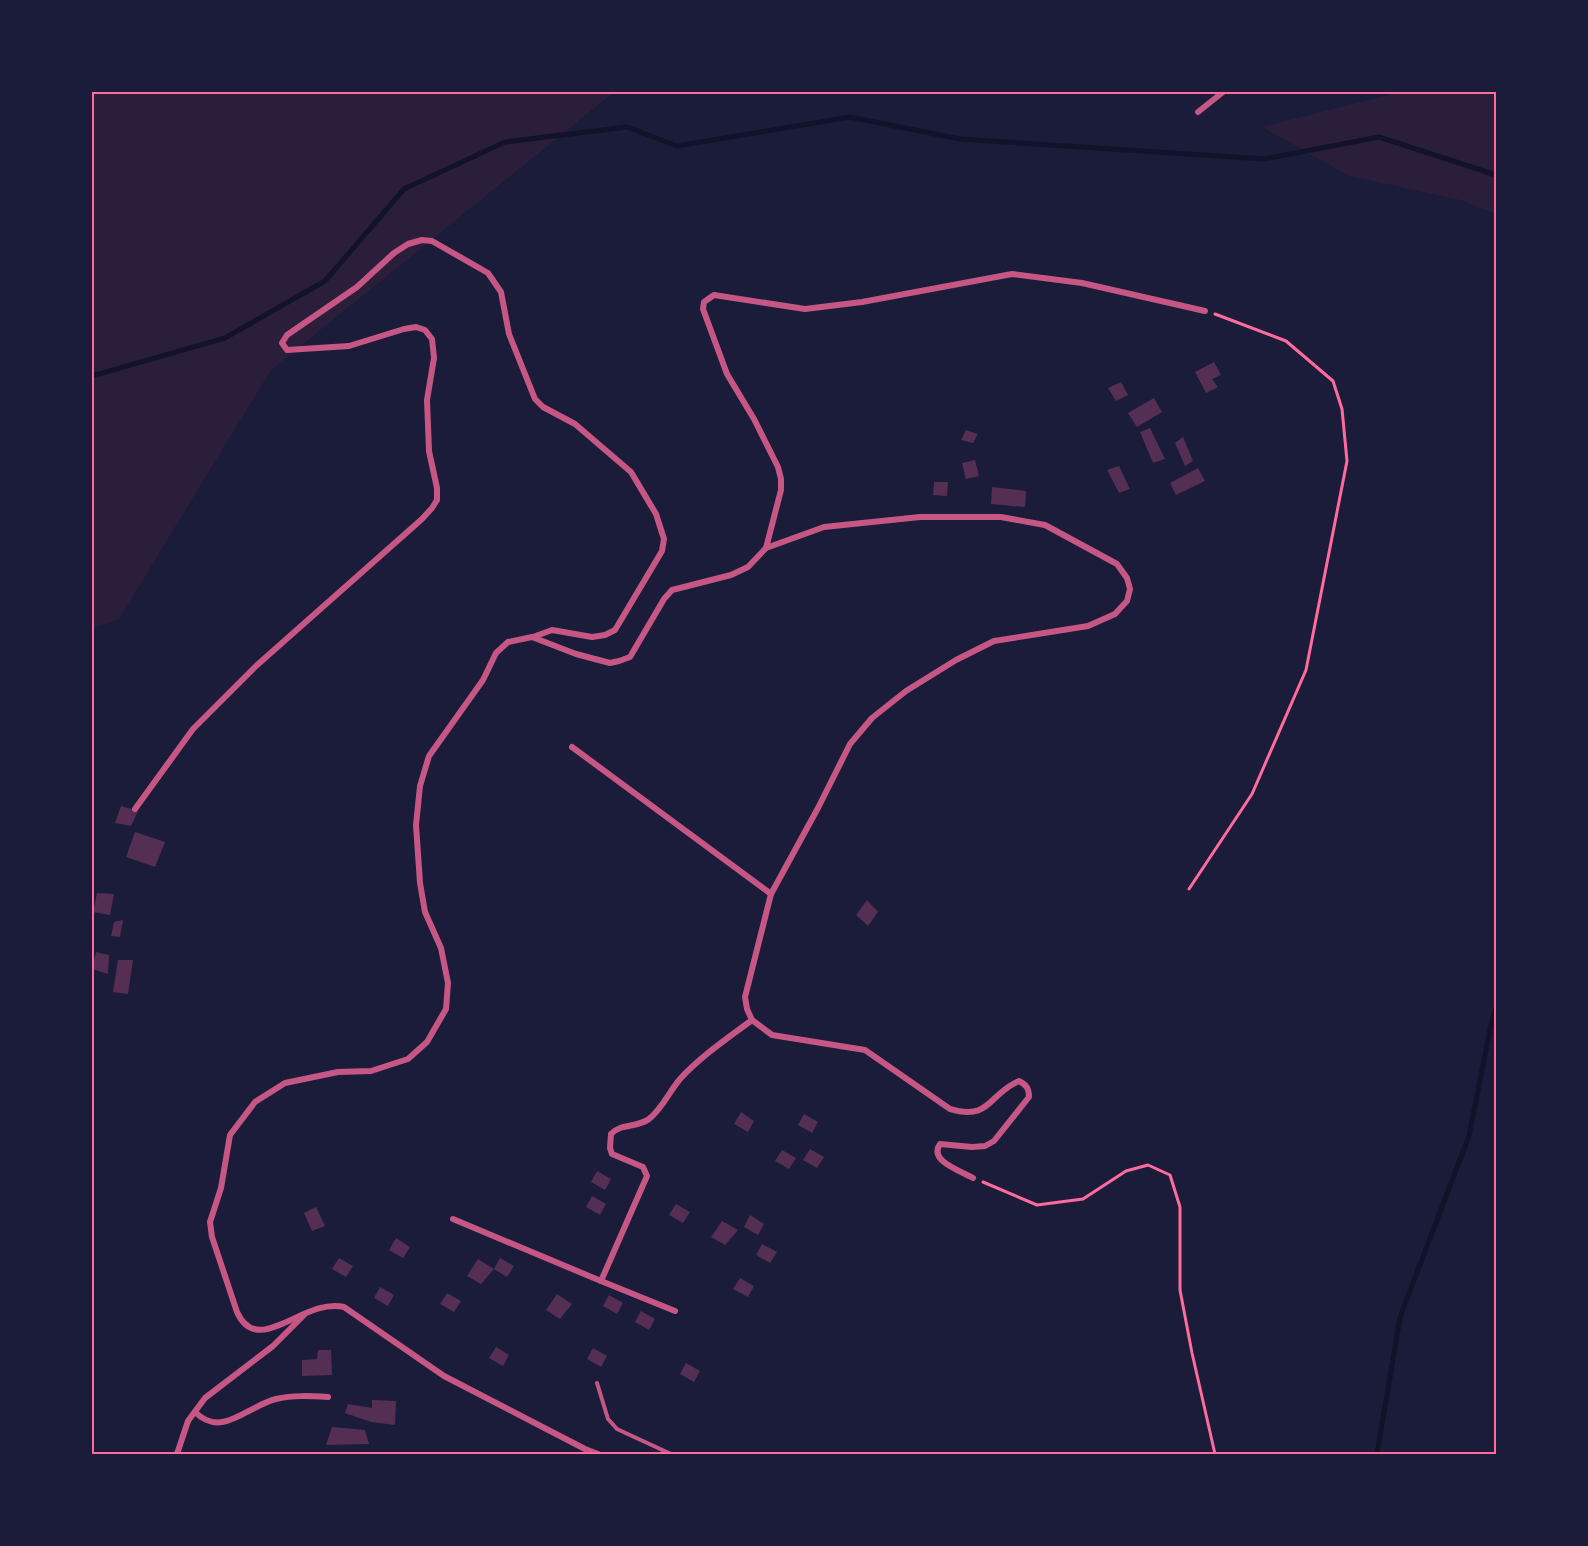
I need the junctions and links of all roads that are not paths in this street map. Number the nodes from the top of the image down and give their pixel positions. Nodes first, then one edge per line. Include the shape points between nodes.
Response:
1 (1223, 92) edge
2 (1198, 112) dead end
3 (1205, 311) road end
4 (766, 548) junction
5 (532, 637) junction
6 (572, 747) dead end
7 (135, 809) dead end
8 (771, 894) junction
9 (752, 1020) junction
10 (973, 1178) road end
11 (453, 1220) dead end
12 (601, 1281) junction
13 (675, 1311) dead end
14 (307, 1312) junction
15 (597, 1383) dead end
16 (328, 1397) dead end
17 (195, 1412) junction
18 (177, 1455) edge
19 (598, 1455) edge
20 (672, 1455) edge

1 - 2 street
3 - 4 street via 1082,283 1012,274 805,309 714,295 708,298 703,309 728,374 781,479 782,490
4 - 5 street via 748,567 731,575 672,590 630,657 620,661 610,663 587,657
4 - 8 street via 824,527 920,517 1001,517 1045,525 1117,564 1130,590 1127,602 1115,614 1088,626 994,641 956,660 872,718 850,744
5 - 7 street via 552,630 592,637 615,630 662,550 660,525 631,472 575,424 535,399 509,334 501,292 488,273 432,241 408,244 357,287 287,335 282,343 288,350 349,346 404,329 425,330 432,339 434,358 428,400 429,451 437,500 422,519 256,666 193,729
5 - 14 street via 508,642 496,653 483,680 429,756 420,786 416,825 420,883 425,912 441,948 448,983 446,1009 427,1042 408,1059 371,1071 338,1072 285,1083 255,1102 230,1135 221,1188 210,1222 237,1312 249,1329 260,1331
6 - 8 street
8 - 9 street via 745,997
9 - 10 street via 772,1035 865,1050 950,1110 965,1114 986,1107 1010,1085 1019,1081 1025,1084 1029,1097 994,1141 972,1147 940,1144 937,1149 941,1160
9 - 12 street via 680,1079 648,1120 618,1128 611,1134 612,1154 644,1167 646,1176
11 - 12 street
12 - 13 street
14 - 17 street via 273,1346 206,1398
14 - 19 street via 326,1306 344,1307 444,1376
15 - 20 lane via 608,1419 617,1429
16 - 17 street via 275,1400 216,1424
17 - 18 street

